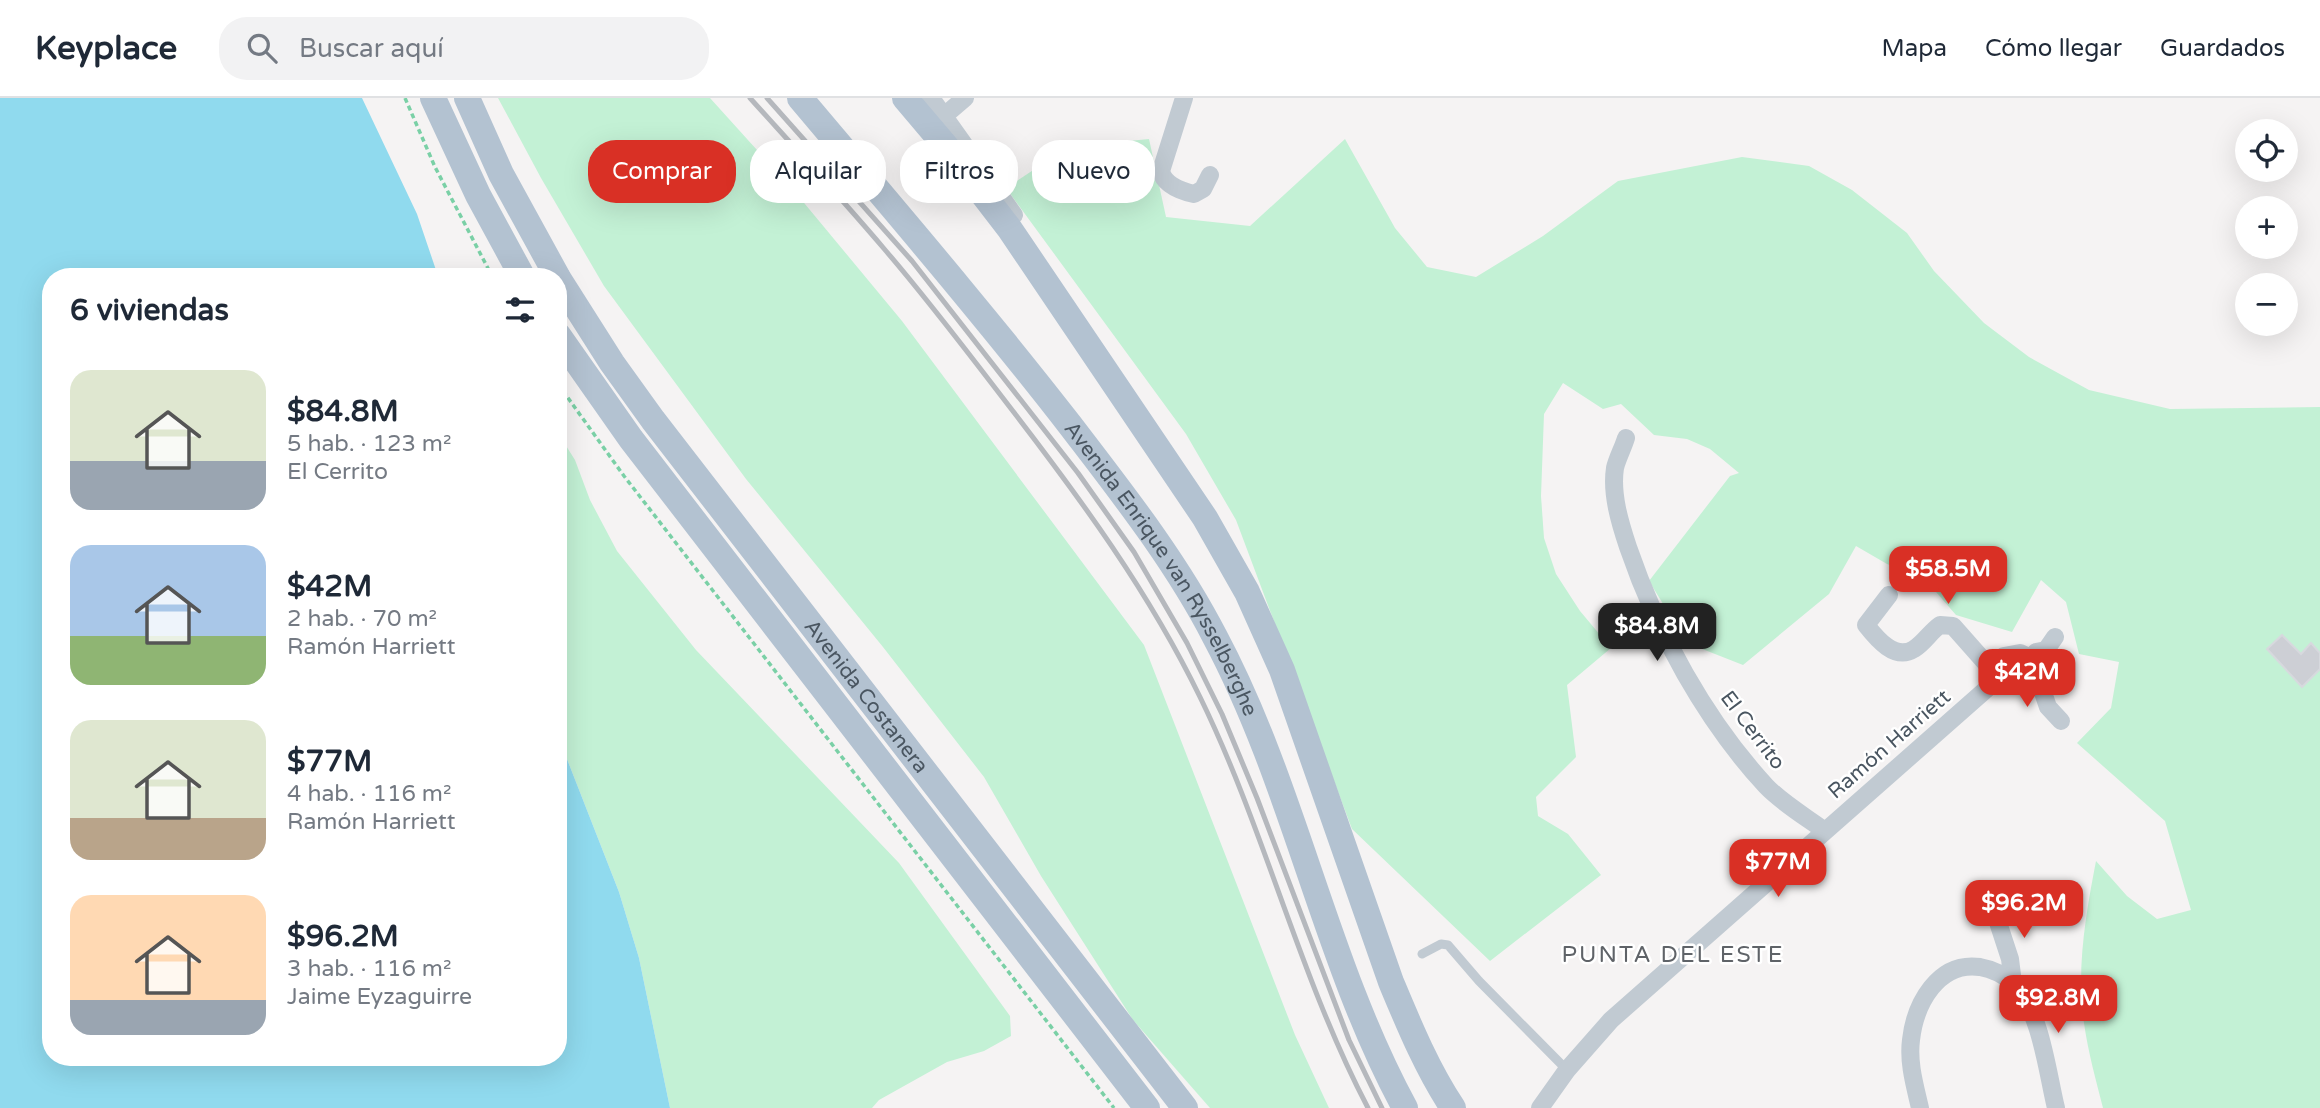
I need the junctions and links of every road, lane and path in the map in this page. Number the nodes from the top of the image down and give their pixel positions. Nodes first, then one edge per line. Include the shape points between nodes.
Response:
1 (405, 98) edge
2 (433, 98) edge
3 (467, 98) edge
4 (800, 98) edge
5 (905, 98) edge
6 (931, 98) edge
7 (965, 98) edge
8 (1184, 98) edge
9 (944, 116) junction
10 (1210, 175) dead end
11 (488, 268) edge
12 (519, 268) edge
13 (553, 268) edge
14 (567, 291) edge
15 (1058, 299) junction
16 (567, 348) edge
17 (567, 397) edge
18 (1626, 438) dead end
19 (1889, 595) dead end
20 (2055, 637) dead end
21 (2037, 674) junction
22 (1999, 678) junction
23 (2061, 721) dead end
24 (1825, 831) junction
25 (1992, 904) dead end
26 (1422, 954) dead end
27 (2013, 983) junction
28 (1567, 1070) junction
29 (1114, 1108) edge
30 (1147, 1108) edge
31 (1185, 1108) edge
32 (1405, 1108) edge
33 (1453, 1108) edge
34 (1540, 1108) edge
35 (1920, 1108) edge
36 (2056, 1108) edge

1 - 11 path
2 - 12 main road
3 - 13 main road, Avenida Costanera via 501,174
4 - 32 main road, Avenida Enrique van Rysselberghe via 1033,378 1185,583 1217,639 1265,744 1358,1006
5 - 15 main road via 981,190
6 - 9 street
7 - 9 street
8 - 10 street via 1162,177 1194,194 1203,189
9 - 15 street via 1021,226
14 - 31 main road, Avenida Costanera via 653,420
15 - 33 main road via 1205,517 1247,592 1282,670 1391,982 1411,1032
16 - 30 main road, Avenida Costanera via 631,439
17 - 29 path
18 - 24 street, El Cerrito via 1615,468 1615,497 1647,600 1668,644 1715,721 1767,788
19 - 22 street via 1866,625 1888,648 1907,652 1940,625 1952,626
20 - 21 street via 2046,650 2036,652
21 - 22 street, Ramón Harriett via 2031,657 2020,653 2004,656
21 - 23 street via 2048,708
22 - 24 street, Ramón Harriett
24 - 28 street, Ramón Harriett via 1611,1020
25 - 27 street
26 - 28 lane via 1448,945
27 - 35 street via 1991,970 1969,967 1945,973 1934,984 1920,1005 1911,1041
27 - 36 street via 2034,1018
28 - 34 street, Ramón Harriett

